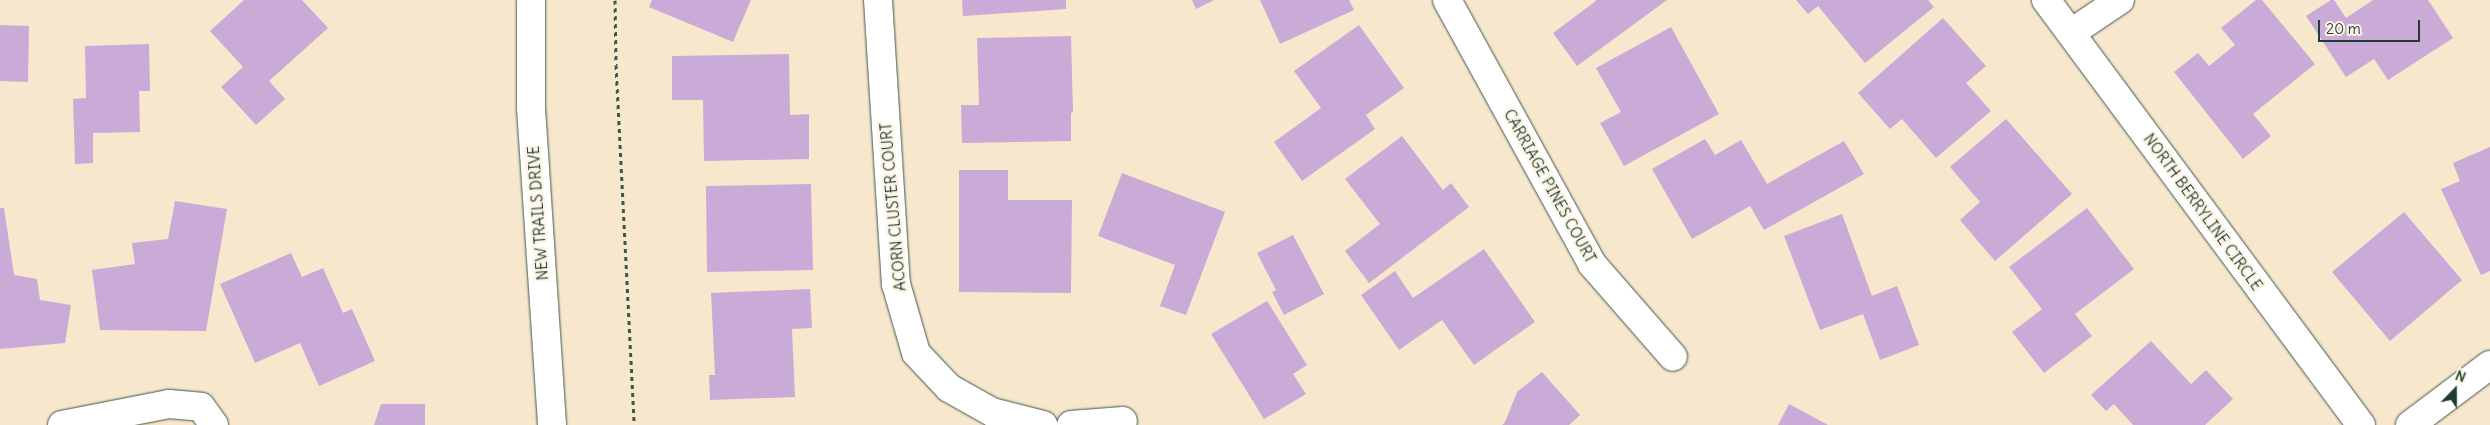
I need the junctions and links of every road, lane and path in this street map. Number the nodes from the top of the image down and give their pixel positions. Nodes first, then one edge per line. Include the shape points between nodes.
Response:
1 (531, 0) edge
2 (615, 0) edge
3 (878, 0) edge
4 (1447, 0) edge
5 (2046, 0) edge
6 (2120, 0) edge
7 (2071, 33) junction
8 (1673, 357) dead end
9 (2490, 365) edge
10 (1123, 421) dead end
11 (62, 425) edge
12 (214, 425) edge
13 (552, 425) edge
14 (634, 425) edge
15 (1043, 425) edge
16 (1071, 425) edge
17 (2360, 425) edge
18 (2410, 425) edge

1 - 13 street, NEW TRAILS DRIVE via 532,108
2 - 14 path
3 - 15 street, ACORN CLUSTER COURT via 896,284 916,353 949,388 992,412
4 - 8 street, CARRIAGE PINES COURT via 1592,264
5 - 7 street, NORTH BERRYLINE CIRCLE
6 - 7 street
7 - 17 street, NORTH BERRYLINE CIRCLE
9 - 18 street
10 - 16 street
11 - 12 street via 169,404 201,407

